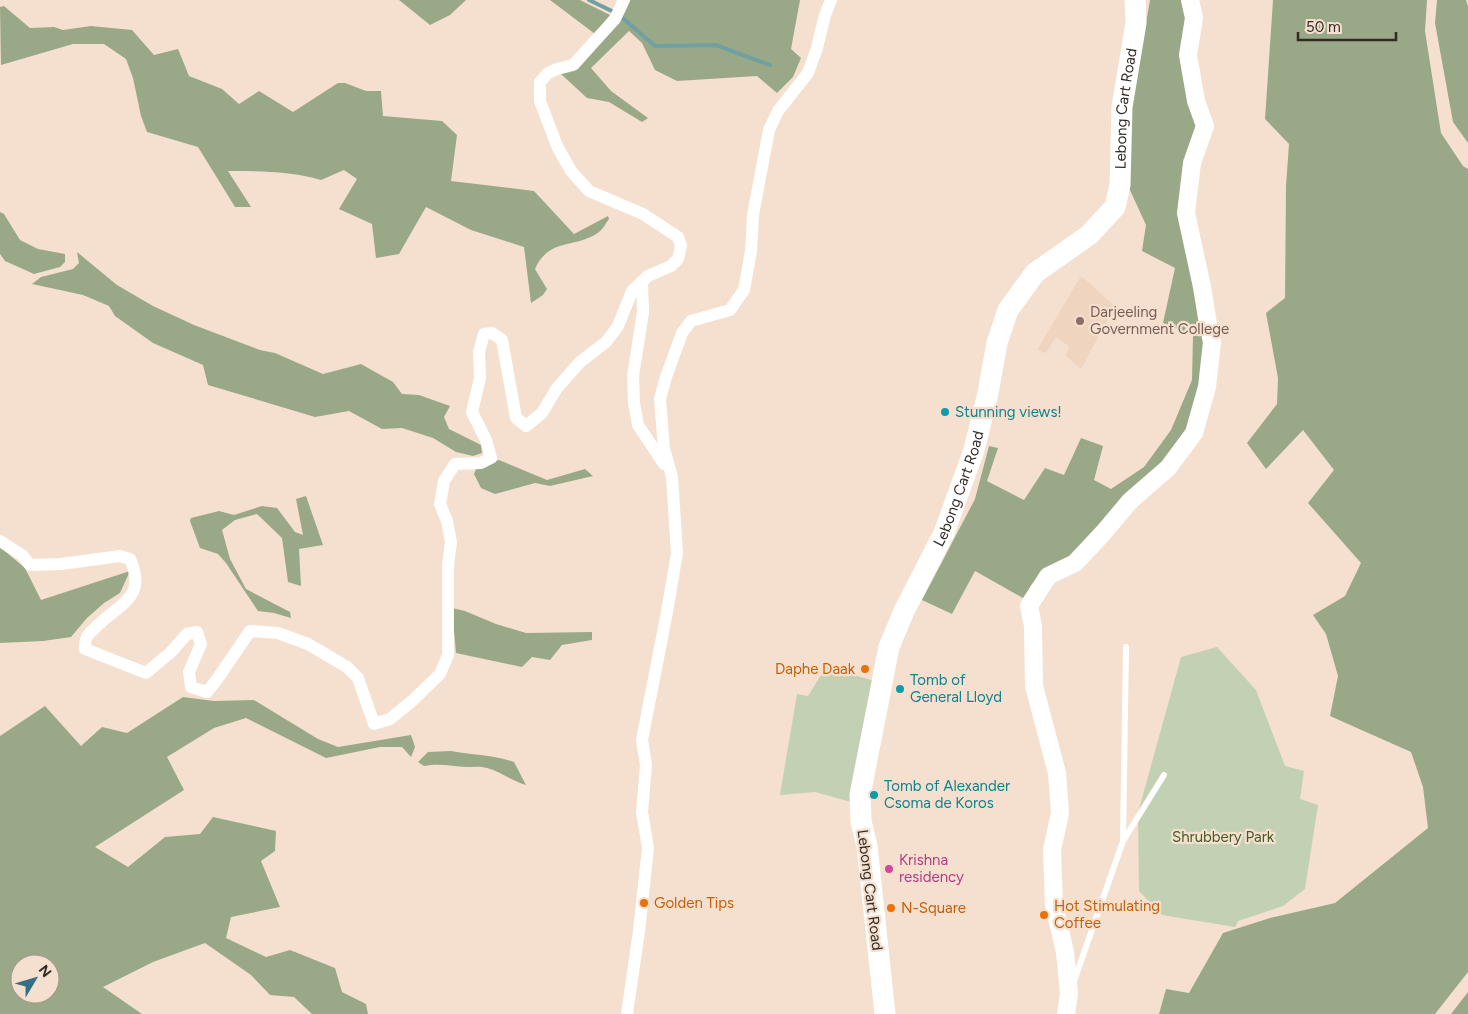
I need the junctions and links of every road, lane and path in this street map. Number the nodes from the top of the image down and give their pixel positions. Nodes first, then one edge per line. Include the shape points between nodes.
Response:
1 (624, 0) edge
2 (831, 0) edge
3 (1135, 0) edge
4 (1190, 0) edge
5 (642, 282) junction
6 (672, 477) junction
7 (0, 541) edge
8 (1126, 647) dead end
9 (1164, 775) dead end
10 (1124, 841) junction
11 (1069, 994) junction
12 (627, 1014) edge
13 (885, 1014) edge
14 (1066, 1014) edge

1 - 5 street via 614,19 573,65 548,73 540,82 540,101 557,146 571,171 588,191 643,214 678,237 681,246 678,259
2 - 6 street via 808,73 778,111 768,130 744,290 730,310 691,321 682,333 666,377 660,399 664,449
3 - 13 highway, Lebong Cart Road via 1136,23 1122,107 1120,185 1116,207 1089,235 1035,273 1008,310 997,343 974,450 944,533 889,647 860,795
4 - 11 main road via 1194,18 1188,56 1196,101 1205,126 1192,162 1186,213 1212,342 1207,388 1194,433 1168,468 1130,501 1075,563 1048,576 1029,606 1033,626 1034,686 1057,773 1060,813 1052,850 1054,905 1065,952
5 - 6 street via 643,312 633,376 634,403 638,425
5 - 7 street via 632,292 618,326 606,342 580,362 557,388 542,413 526,426 516,418 502,340 492,333 484,334 479,352 480,378 472,412 486,440 490,458 481,463 455,464 444,481 440,504 452,542 448,565 448,656 440,674 390,719 374,724 358,678 347,667 308,644 278,633 250,631 207,692 191,687 189,672 201,644 196,632 187,634 146,673 85,648 86,638 128,600 136,584 136,572 130,558 120,556 30,566 22,555
6 - 12 street via 677,553 642,740 646,765 642,812 648,848
8 - 10 lane
9 - 10 lane
10 - 11 lane
11 - 14 main road

